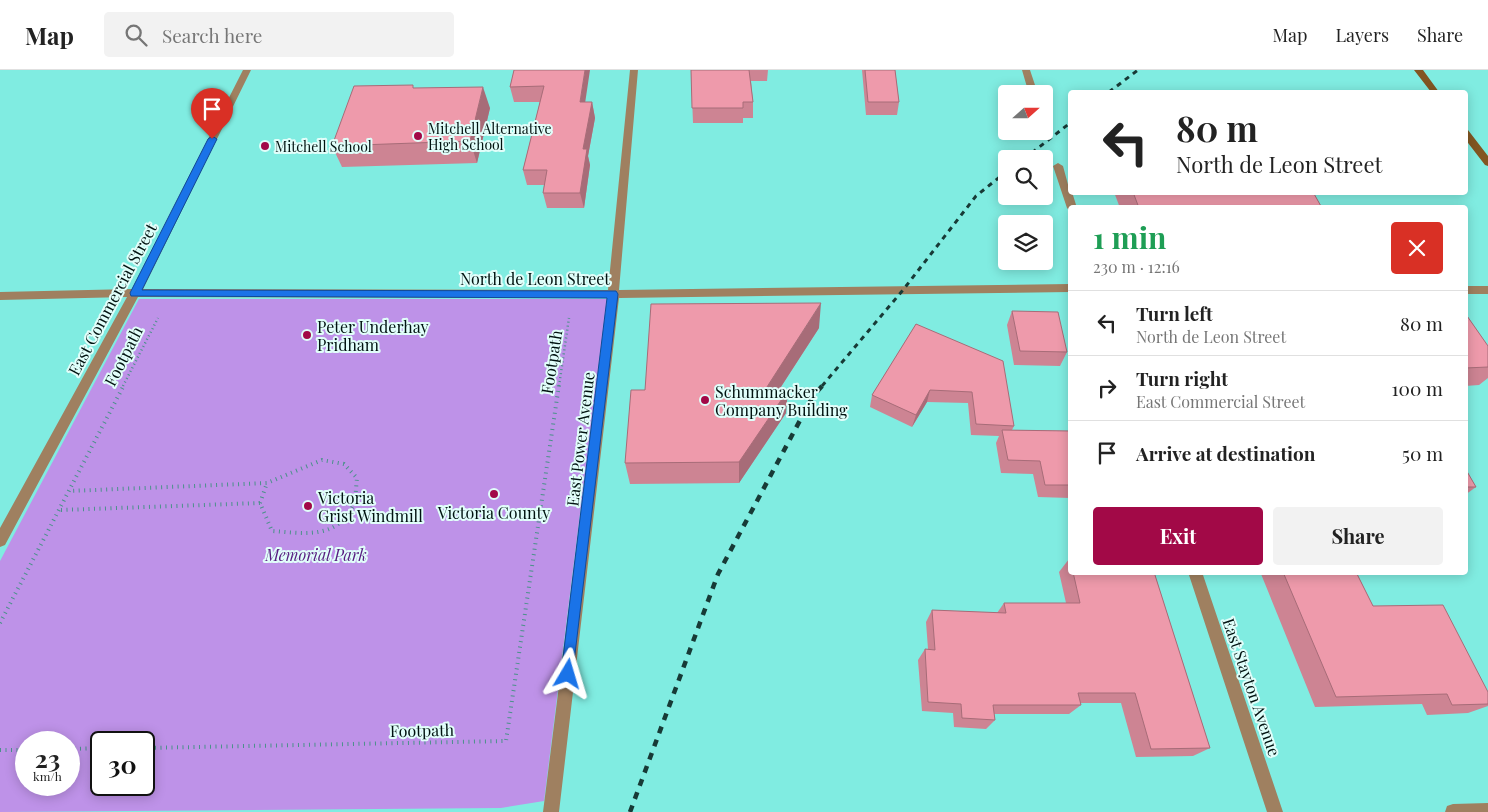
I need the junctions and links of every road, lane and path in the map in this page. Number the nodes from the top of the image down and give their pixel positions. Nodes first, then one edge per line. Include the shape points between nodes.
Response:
1 (247, 70) edge
2 (634, 70) edge
3 (1026, 70) edge
4 (1418, 70) edge
5 (1031, 85) edge
6 (1433, 90) edge
7 (1468, 136) edge
8 (1488, 162) edge
9 (1058, 166) dead end
10 (1071, 205) edge
11 (1068, 288) edge
12 (1468, 290) edge
13 (1488, 290) edge
14 (135, 293) junction
15 (613, 294) junction
16 (0, 296) edge
17 (166, 318) dead end
18 (561, 318) dead end
19 (267, 482) junction
20 (70, 491) junction
21 (260, 503) junction
22 (60, 510) junction
23 (0, 542) edge
24 (1196, 575) edge
25 (0, 623) edge
26 (155, 748) edge
27 (0, 750) edge
28 (15, 750) edge
29 (1488, 811) edge
30 (551, 812) edge
31 (1275, 812) edge
32 (1453, 812) edge

1 - 14 street, East Commercial Street
2 - 15 street, East Power Avenue
3 - 5 street
4 - 6 street
7 - 8 street
9 - 10 street
11 - 15 street, North de Leon Street
12 - 13 street
14 - 15 street, North de Leon Street
14 - 16 street, North de Leon Street
14 - 23 street, East Commercial Street
15 - 30 street, East Power Avenue
17 - 20 path, Footpath via 157,318
18 - 26 path, Footpath via 570,318 506,741
19 - 20 path
19 - 21 path
19 - 21 path via 322,460 344,464 356,478 353,505 336,526 314,534 272,531
20 - 22 path, Footpath
21 - 22 path
22 - 25 path, Footpath
24 - 31 street, East Stayton Avenue
27 - 28 path
29 - 32 street

